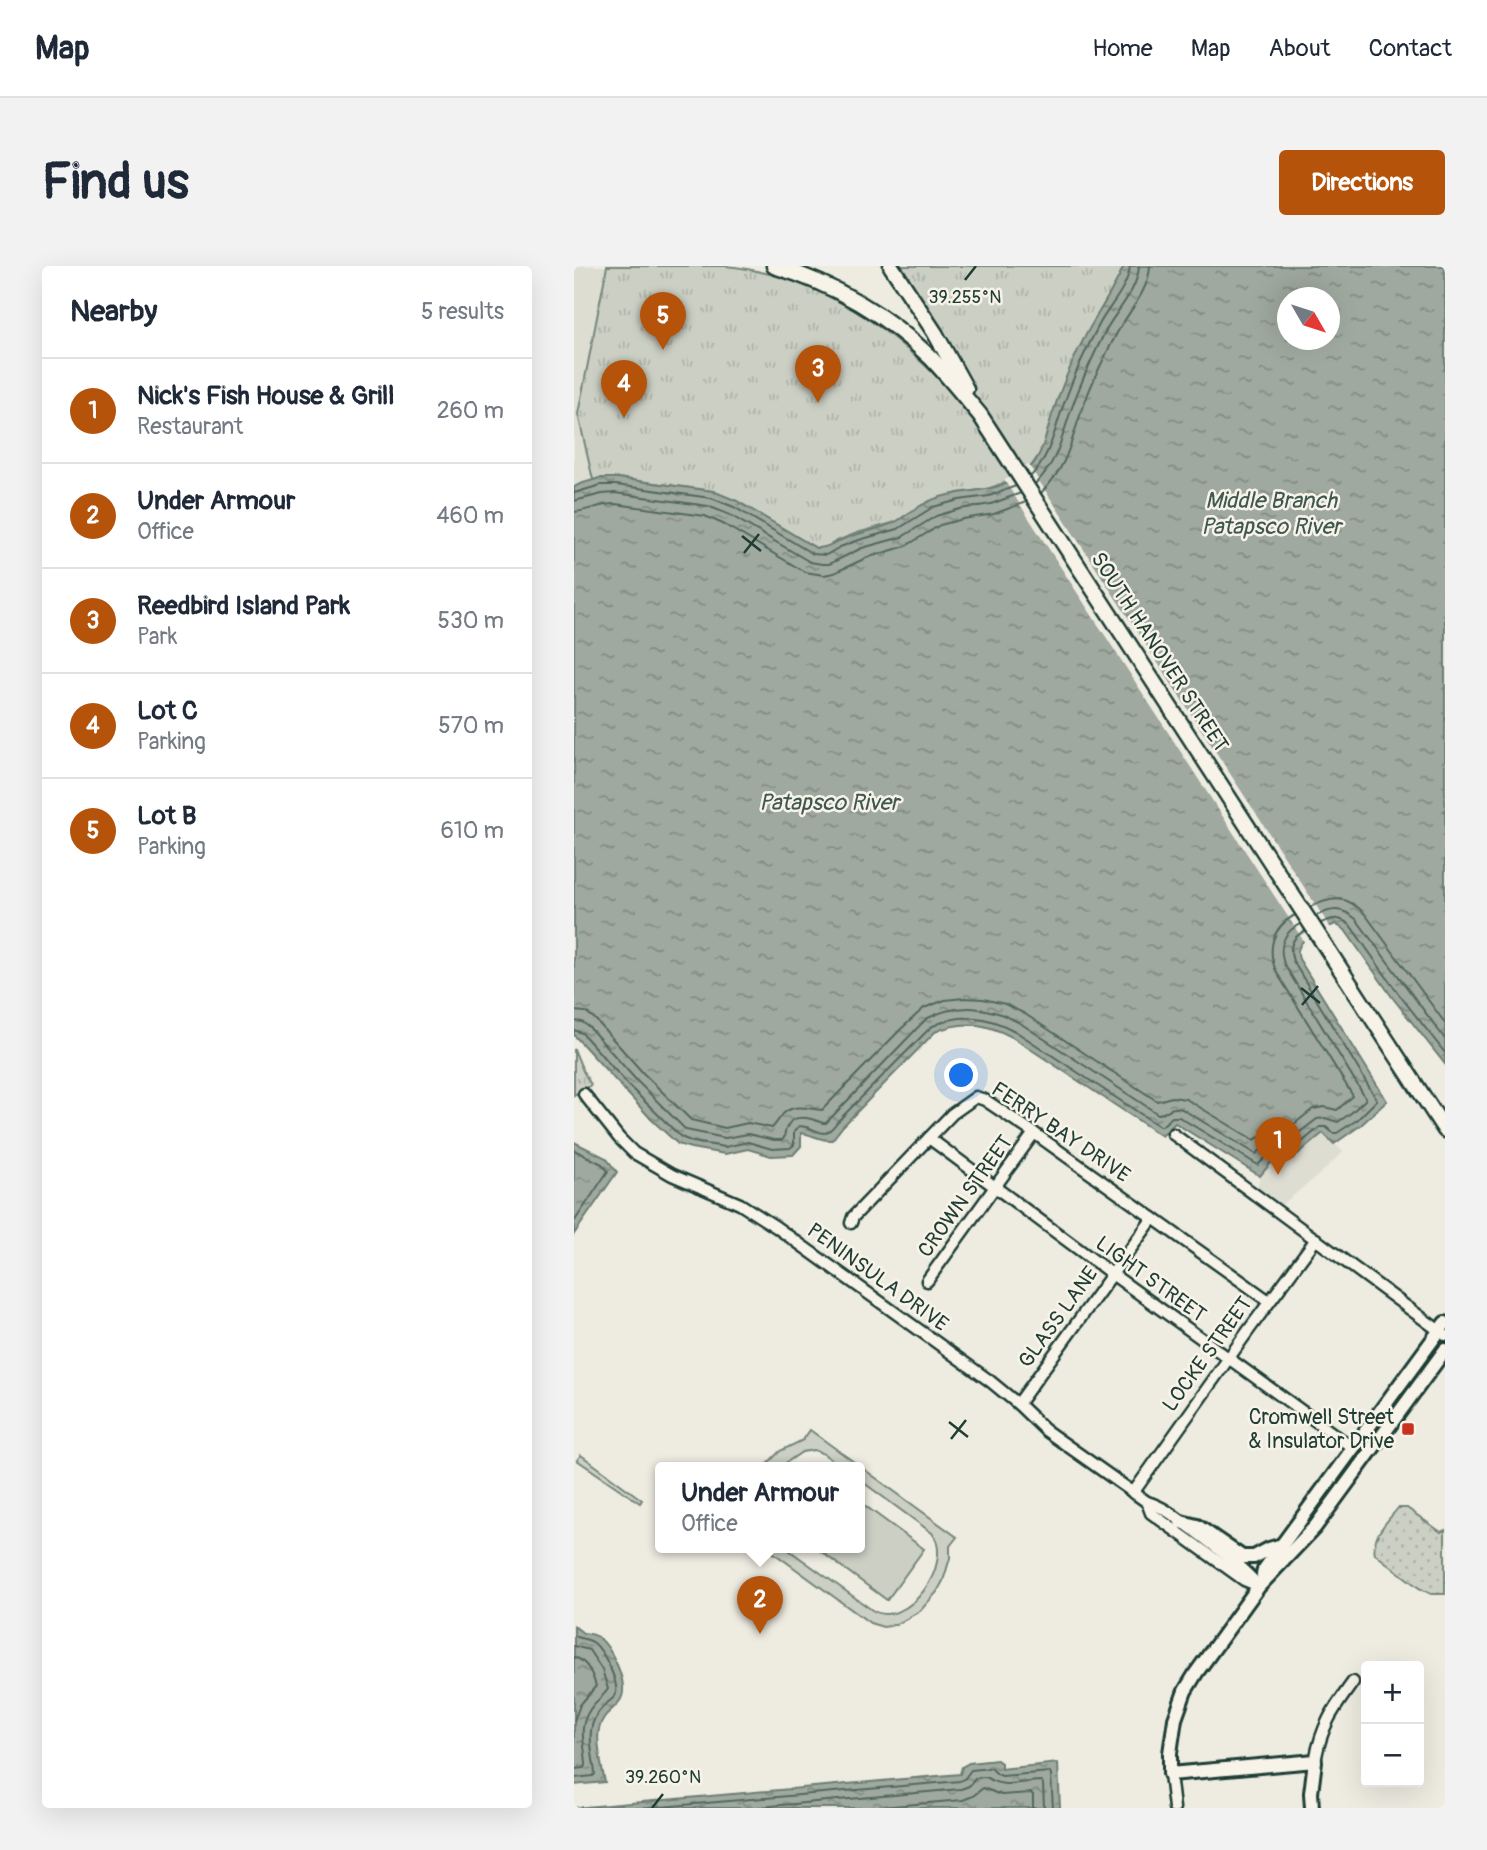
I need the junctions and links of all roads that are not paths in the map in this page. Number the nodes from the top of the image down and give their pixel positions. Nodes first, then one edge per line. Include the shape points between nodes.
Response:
1 (774, 266) edge
2 (891, 266) edge
3 (980, 415) junction
4 (584, 1094) dead end
5 (1445, 1129) edge
6 (1034, 1133) junction
7 (1173, 1134) dead end
8 (929, 1138) junction
9 (995, 1187) junction
10 (1153, 1218) junction
11 (851, 1223) dead end
12 (1316, 1239) junction
13 (1112, 1274) junction
14 (926, 1281) dead end
15 (1269, 1301) junction
16 (1443, 1329) edge
17 (1445, 1350) edge
18 (1228, 1358) junction
19 (1018, 1404) junction
20 (1353, 1448) junction
21 (1133, 1493) junction
22 (1147, 1503) junction
23 (1181, 1521) junction
24 (1282, 1545) junction
25 (1259, 1586) junction
26 (1353, 1682) dead end
27 (1315, 1761) junction
28 (1171, 1774) junction
29 (1174, 1808) edge
30 (1312, 1808) edge

1 - 3 main road, SOUTH HANOVER STREET via 848,295 893,325 933,360
2 - 3 main road
3 - 5 main road, SOUTH HANOVER STREET
4 - 19 street, PENINSULA DRIVE via 634,1153 760,1216
6 - 8 street, FERRY BAY DRIVE via 976,1097
6 - 9 street, CROWN STREET
6 - 10 street, FERRY BAY DRIVE
7 - 12 street
8 - 9 street, LIGHT STREET
8 - 11 street, FERRY BAY DRIVE
9 - 13 street, LIGHT STREET
9 - 14 street, CROWN STREET
10 - 13 street, GLASS LANE
10 - 15 street, FERRY BAY DRIVE
12 - 15 street, LOCKE STREET
12 - 16 street
13 - 18 street, LIGHT STREET
13 - 19 street, GLASS LANE
15 - 18 street, LOCKE STREET
16 - 20 street
17 - 25 street via 1315,1527
18 - 20 street, LIGHT STREET
18 - 21 street, LOCKE STREET
19 - 21 street, PENINSULA DRIVE via 1045,1430
20 - 24 street
21 - 22 street, PENINSULA DRIVE
22 - 23 street, PENINSULA DRIVE
22 - 25 street, PENINSULA DRIVE via 1151,1513 1166,1525
23 - 24 street via 1197,1526 1242,1557 1255,1557
23 - 25 street, PENINSULA DRIVE via 1242,1567
24 - 25 street
25 - 28 street via 1185,1691 1173,1732
26 - 27 street via 1322,1730
27 - 28 street
27 - 30 street
28 - 29 street

